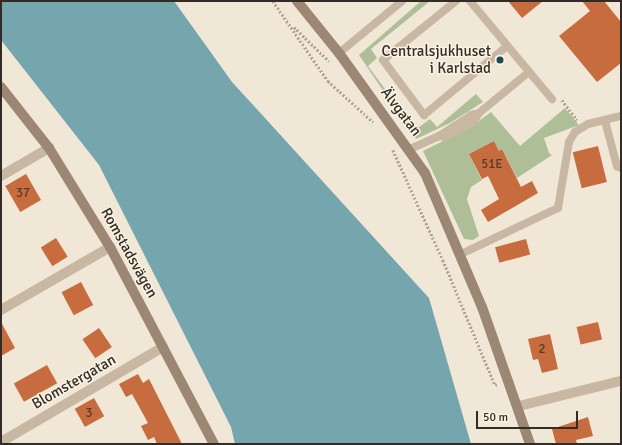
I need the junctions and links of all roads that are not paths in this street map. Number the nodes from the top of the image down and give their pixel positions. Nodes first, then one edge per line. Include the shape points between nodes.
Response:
1 (297, 1) edge
2 (402, 1) edge
3 (456, 1) edge
4 (470, 1) edge
5 (507, 46) junction
6 (339, 53) junction
7 (529, 72) junction
8 (1, 86) edge
9 (552, 99) dead end
10 (621, 116) edge
11 (604, 121) junction
12 (49, 148) junction
13 (410, 149) junction
14 (621, 168) edge
15 (1, 176) edge
16 (110, 247) junction
17 (461, 254) junction
18 (1, 310) edge
19 (163, 348) junction
20 (621, 381) edge
21 (519, 406) junction
22 (1, 442) edge
23 (214, 444) edge
24 (530, 444) edge

1 - 6 street, Älvgatan
2 - 6 lane
3 - 5 lane via 383,60 424,115
4 - 5 lane
5 - 7 lane
6 - 13 street, Älvgatan
7 - 9 lane
7 - 13 lane via 478,113 439,136
8 - 12 street, Romstadsvägen
10 - 11 lane
11 - 14 lane via 617,166
11 - 17 lane via 583,127 569,142 558,208
12 - 15 street
12 - 16 street, Romstadsvägen
13 - 17 street, Älvgatan via 425,173
16 - 18 street
16 - 19 street, Romstadsvägen
17 - 21 street, Älvgatan
19 - 22 street, Blomstergatan
19 - 23 street, Romstadsvägen
20 - 21 street
21 - 24 street, Älvgatan

